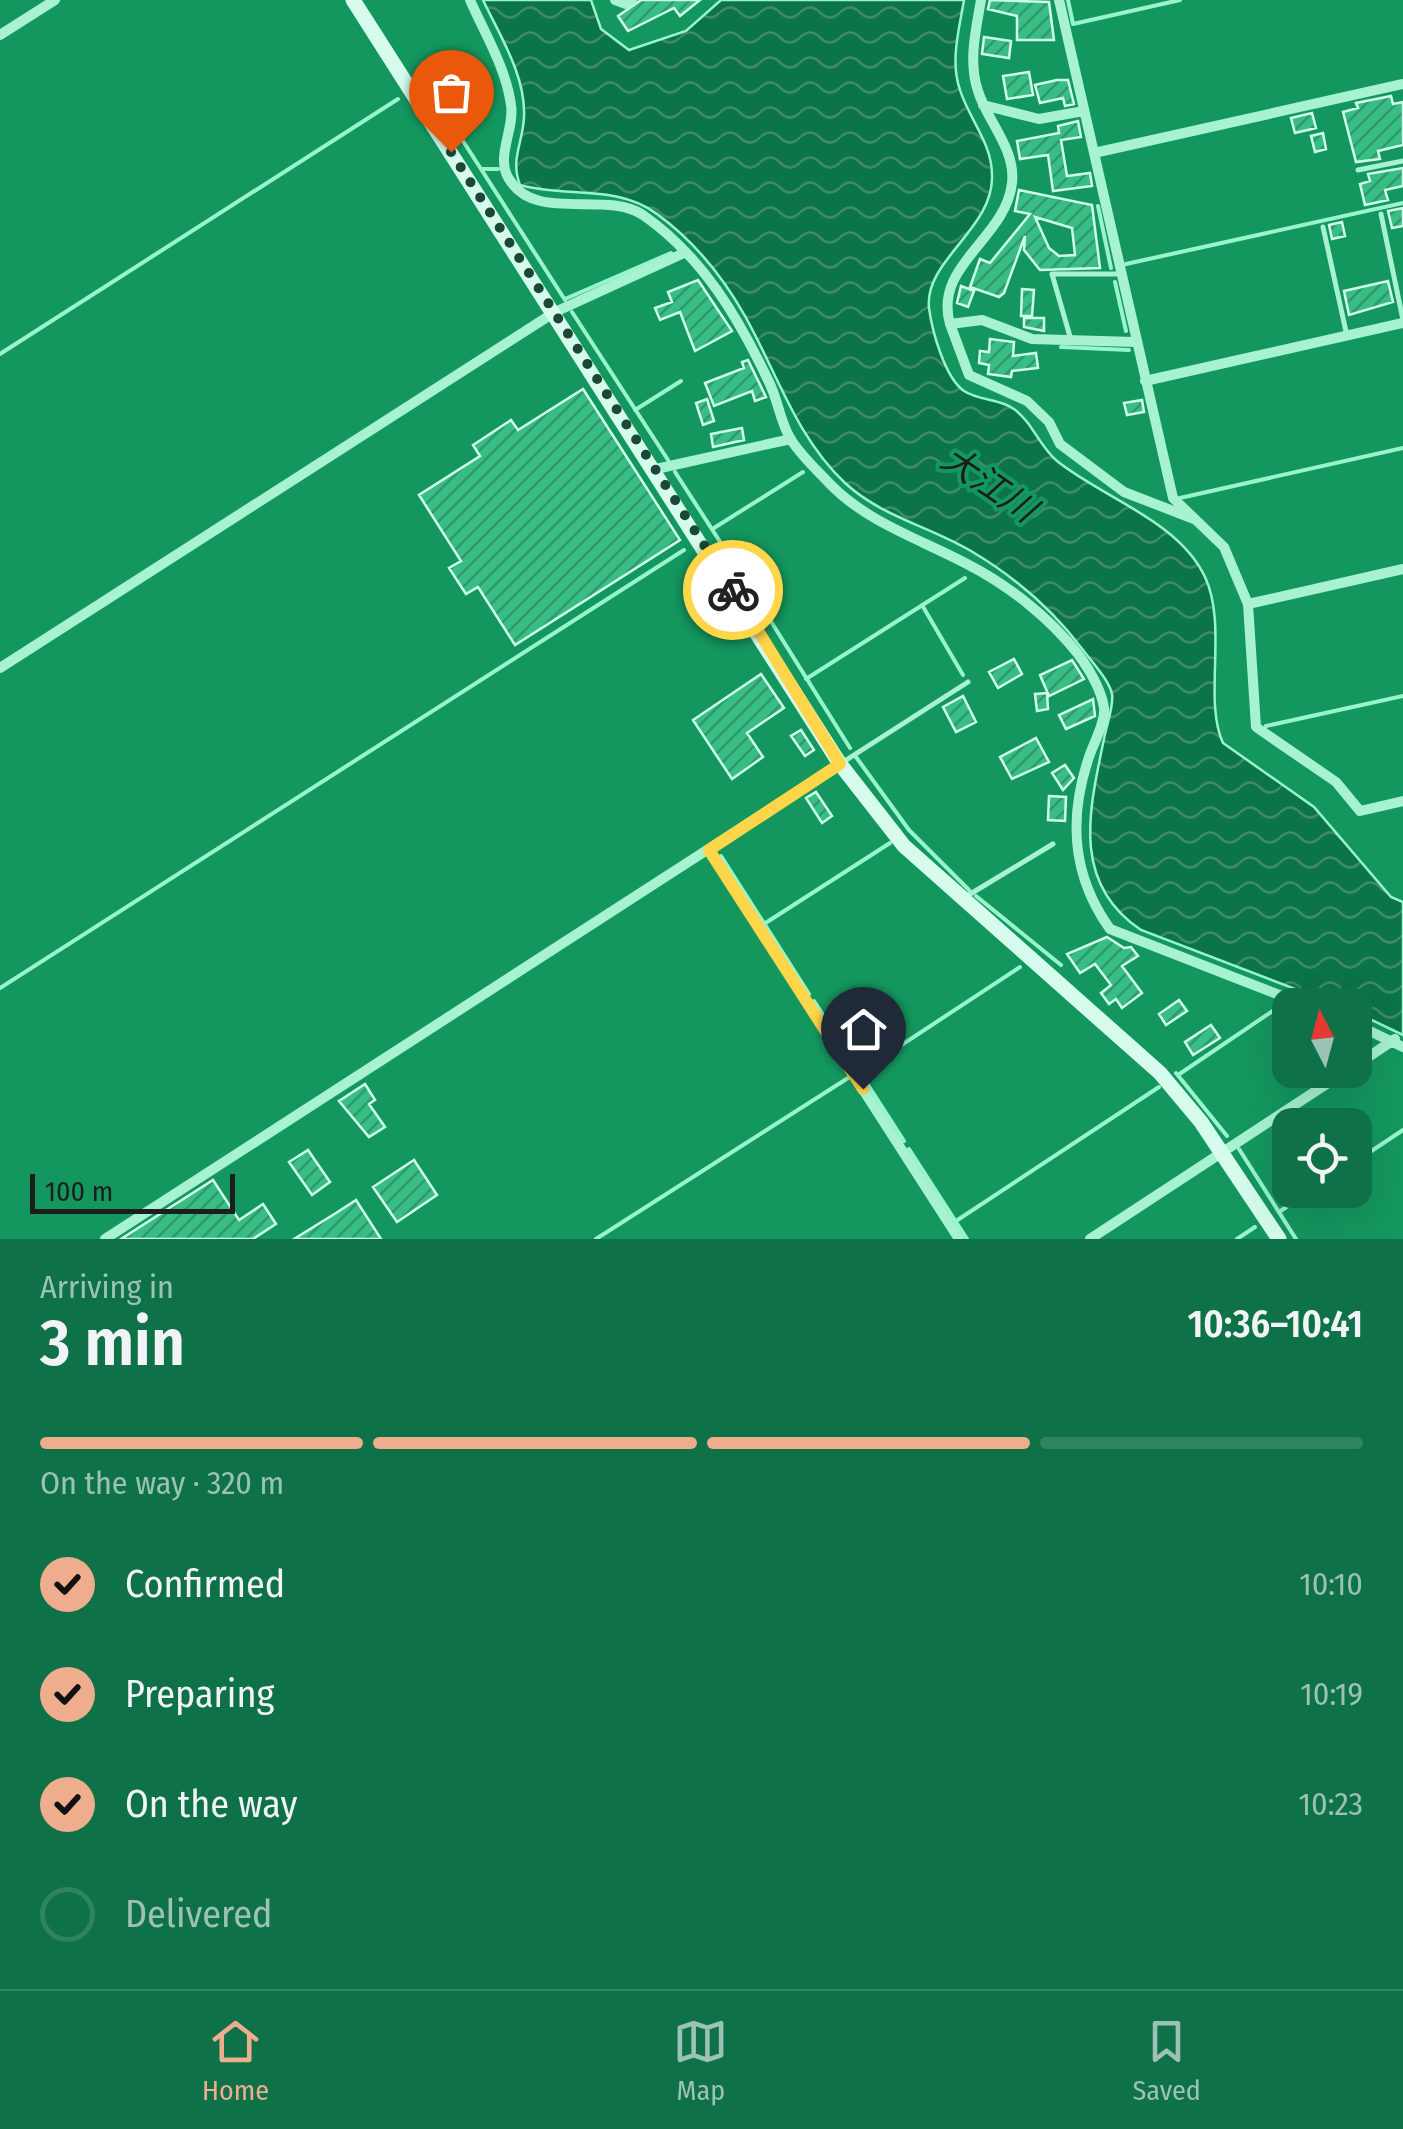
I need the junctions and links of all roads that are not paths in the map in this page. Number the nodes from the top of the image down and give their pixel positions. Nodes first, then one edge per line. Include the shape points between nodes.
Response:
1 (55, 0) edge
2 (353, 0) edge
3 (470, 0) edge
4 (615, 0) edge
5 (632, 0) edge
6 (981, 0) edge
7 (1059, 0) edge
8 (0, 35) edge
9 (1403, 84) edge
10 (984, 105) junction
11 (1084, 110) junction
12 (1094, 153) junction
13 (1403, 161) edge
14 (1358, 170) dead end
15 (1381, 214) dead end
16 (1324, 227) dead end
17 (684, 253) junction
18 (1121, 274) junction
19 (556, 312) junction
20 (1403, 321) edge
21 (950, 324) junction
22 (1347, 336) junction
23 (1071, 340) junction
24 (1135, 342) junction
25 (1145, 381) junction
26 (791, 440) junction
27 (656, 469) junction
28 (1200, 520) junction
29 (1403, 569) edge
30 (1248, 604) junction
31 (0, 668) edge
32 (968, 682) dead end
33 (840, 764) junction
34 (1403, 802) edge
35 (1052, 844) dead end
36 (709, 850) junction
37 (960, 900) junction
38 (1272, 992) edge
39 (1372, 1031) edge
40 (1399, 1043) edge
41 (1372, 1057) edge
42 (1321, 1088) edge
43 (1223, 1154) junction
44 (105, 1239) edge
45 (959, 1239) edge
46 (1090, 1239) edge
47 (1279, 1239) edge

1 - 8 street
2 - 19 street
3 - 17 street via 508,88 512,110 504,167 512,184 540,200 639,212
4 - 5 street
6 - 10 street via 974,66
7 - 11 street
9 - 12 street
10 - 11 street via 1039,119
10 - 21 street via 1008,152 1012,182 994,226 947,288
11 - 12 street
12 - 18 street
13 - 14 lane
15 - 20 lane
16 - 22 lane
17 - 19 street
17 - 26 street via 708,273 741,325
18 - 23 lane via 1052,274
18 - 24 street
19 - 27 street
19 - 31 street
20 - 22 street
21 - 23 street via 982,320 1032,338
21 - 28 street via 969,375 1027,401 1060,444 1124,492
22 - 25 street
23 - 24 street
24 - 25 street
25 - 28 street via 1172,498
26 - 27 street
26 - 38 street via 863,512 1009,590 1052,626 1092,674 1105,711 1086,763 1074,828 1079,870 1110,929
27 - 33 street
28 - 30 street via 1224,547
29 - 30 street
30 - 34 street via 1256,727 1336,782 1360,811
32 - 33 lane
33 - 36 street
33 - 37 street via 904,846
35 - 37 lane
36 - 44 street
36 - 45 street
37 - 43 street via 1160,1073
39 - 40 street
40 - 41 street
42 - 43 street
43 - 46 street
43 - 47 street

